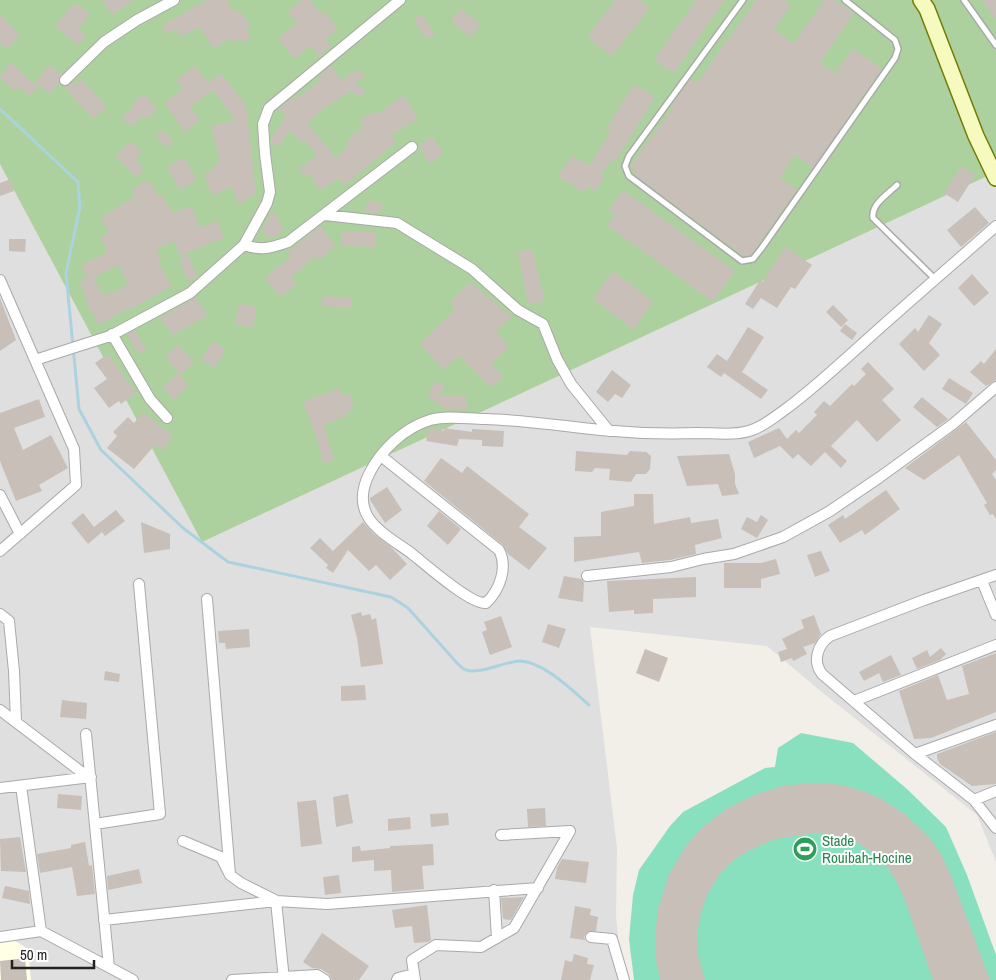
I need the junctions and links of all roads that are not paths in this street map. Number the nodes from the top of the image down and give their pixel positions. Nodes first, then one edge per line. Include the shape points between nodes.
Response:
1 (174, 0) edge
2 (400, 0) edge
3 (743, 0) edge
4 (845, 0) edge
5 (922, 0) edge
6 (964, 0) edge
7 (996, 45) edge
8 (64, 80) dead end
9 (412, 147) dead end
10 (996, 178) edge
11 (897, 185) dead end
12 (325, 215) junction
13 (996, 226) edge
14 (244, 245) junction
15 (0, 280) edge
16 (935, 280) junction
17 (112, 334) junction
18 (35, 360) junction
19 (996, 387) edge
20 (168, 418) dead end
21 (609, 430) junction
22 (381, 456) junction
23 (0, 495) edge
24 (20, 534) junction
25 (0, 551) edge
26 (996, 575) edge
27 (587, 576) dead end
28 (982, 581) junction
29 (139, 584) dead end
30 (207, 599) dead end
31 (0, 614) edge
32 (996, 615) edge
33 (996, 645) edge
34 (854, 701) junction
35 (0, 710) edge
36 (16, 721) junction
37 (996, 725) edge
38 (86, 734) dead end
39 (915, 754) junction
40 (89, 777) junction
41 (21, 786) junction
42 (0, 788) edge
43 (996, 791) edge
44 (974, 800) junction
45 (95, 824) junction
46 (996, 828) edge
47 (500, 835) dead end
48 (183, 841) dead end
49 (230, 876) junction
50 (538, 888) junction
51 (494, 890) junction
52 (276, 901) junction
53 (104, 920) junction
54 (41, 931) junction
55 (0, 937) edge
56 (591, 937) dead end
57 (497, 938) junction
58 (109, 967) junction
59 (415, 977) edge
60 (284, 978) edge
61 (133, 980) edge
62 (232, 980) edge
63 (325, 980) edge
64 (397, 980) edge
65 (624, 980) edge

1 - 8 street via 104,42
2 - 14 street via 269,108 263,124 270,192
3 - 4 lane via 624,166 629,176 742,261 753,258 761,249 895,58 896,40
5 - 10 main road
6 - 7 lane
9 - 12 street
11 - 16 lane via 874,207 873,218
12 - 14 street via 288,242 258,250
12 - 21 street via 397,223 472,269 518,310 543,324 571,384
13 - 16 street
14 - 17 street via 190,293
15 - 18 street
16 - 21 street via 806,394 762,426 730,434
17 - 18 street
17 - 20 street via 150,399
18 - 24 street via 74,449 76,485
19 - 27 street via 880,478 783,537 734,554 671,567
21 - 22 street via 508,420 433,419 420,423 403,435
22 - 22 street via 498,550 503,562 502,574 486,603 465,595 367,516 362,507 362,497 368,476
23 - 24 street
24 - 25 street
26 - 28 street
28 - 32 street
28 - 34 street via 924,600 823,641 817,667
29 - 45 street via 160,814
30 - 49 street
31 - 36 street via 9,621
33 - 34 street
34 - 39 street
35 - 36 street
36 - 40 street
37 - 39 street
38 - 40 street
39 - 44 street
40 - 41 street
40 - 45 street
41 - 42 street
41 - 54 street
43 - 44 street
44 - 46 street
45 - 53 street
47 - 50 street via 570,831
48 - 49 street via 221,857
49 - 52 street
50 - 51 street
50 - 57 street via 514,928
51 - 52 street via 327,904
51 - 57 street
52 - 53 street
52 - 60 street
53 - 58 street
54 - 55 street
54 - 58 street
56 - 65 street via 612,939
57 - 59 street via 481,947 436,945 412,960
58 - 61 street
59 - 64 street
60 - 62 street
60 - 63 street via 317,974

